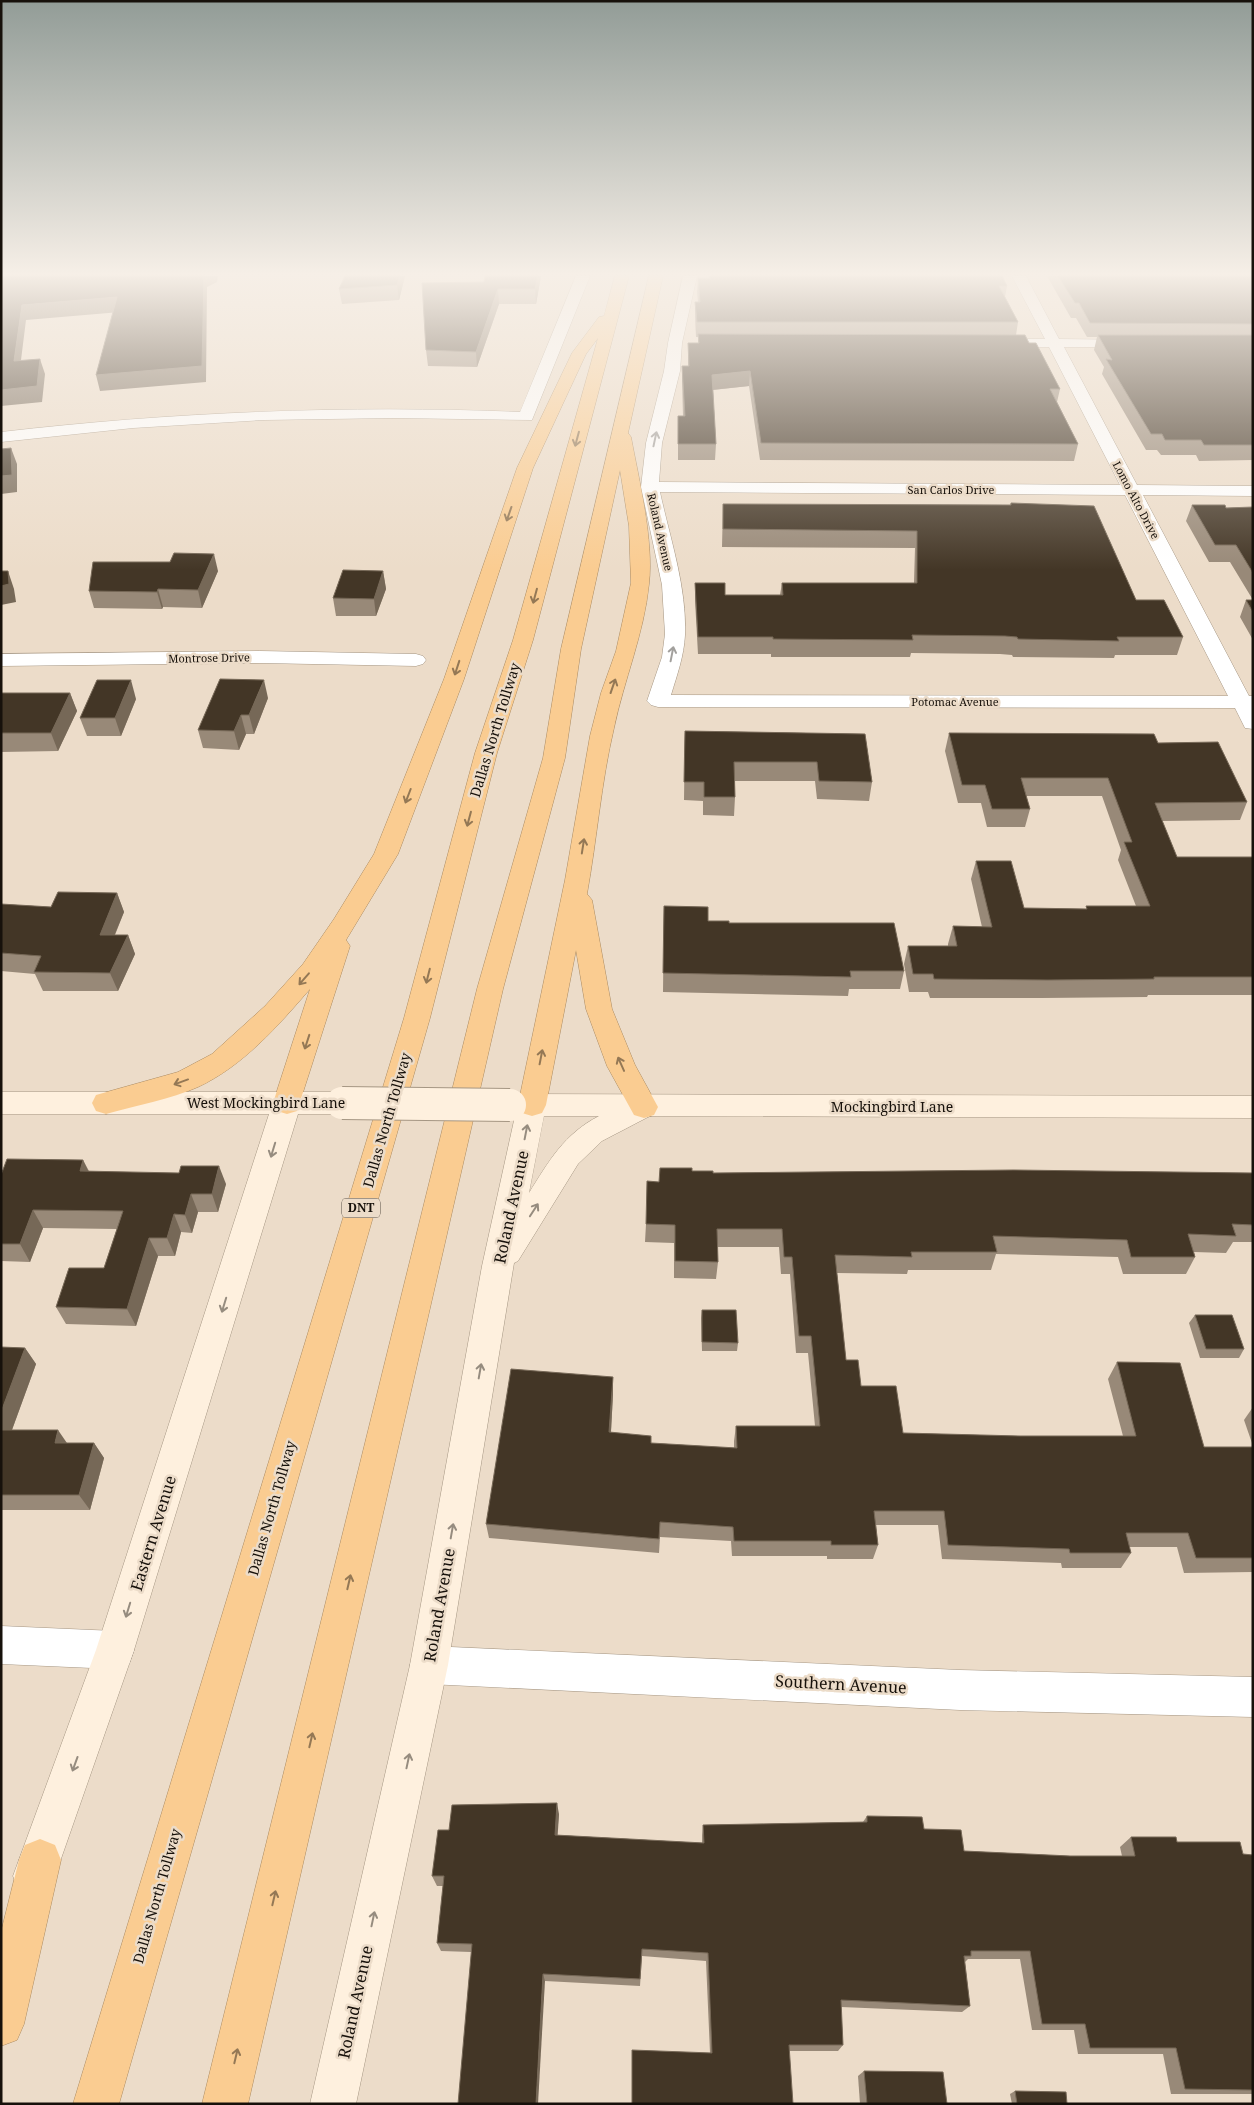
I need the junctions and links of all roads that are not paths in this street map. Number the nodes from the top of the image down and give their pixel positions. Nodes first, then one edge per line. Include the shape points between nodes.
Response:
1 (543, 374) edge
2 (569, 374) edge
3 (595, 374) edge
4 (633, 374) edge
5 (671, 374) edge
6 (1069, 374) edge
7 (621, 424) junction
8 (1, 437) edge
9 (650, 487) junction
10 (1131, 491) junction
11 (1253, 491) edge
12 (1, 660) edge
13 (416, 660) dead end
14 (658, 701) joint
15 (1247, 702) edge
16 (1253, 723) edge
17 (577, 880) junction
18 (343, 925) junction
19 (1, 1103) edge
20 (106, 1103) junction
21 (287, 1103) junction
22 (521, 1105) junction
23 (644, 1106) junction
24 (1253, 1108) edge
25 (498, 1266) junction
26 (1, 1645) edge
27 (116, 1650) junction
28 (428, 1665) junction
29 (1253, 1697) edge
30 (40, 1860) junction
31 (1, 1956) edge
32 (1, 2024) edge
33 (96, 2104) edge
34 (225, 2104) edge
35 (333, 2104) edge

1 - 8 street via 526,417 403,412 269,413 125,423
2 -> 18 highway via 525,468 454,679 386,854
3 -> 33 highway, Dallas North Tollway / DNT via 523,640 486,753 417,1018
4 - 7 highway
9 -> 5 street, Roland Avenue via 654,443
6 - 10 street, Lomo Alto Drive
17 -> 7 highway via 601,736 633,623 640,583 638,526
34 -> 7 highway via 490,989 554,758 571,649
9 - 10 street, San Carlos Drive
14 -> 9 street, Roland Avenue via 672,657 675,634 672,585
10 - 11 street, San Carlos Drive
10 - 15 street, Lomo Alto Drive
12 - 13 street, Montrose Drive via 260,657
14 - 15 street, Potomac Avenue
15 - 16 street, Lomo Alto Drive
22 -> 17 highway
23 -> 17 highway via 621,1066 600,1009
18 -> 20 highway via 312,970 274,1013 222,1060 187,1080
18 -> 21 highway
19 - 20 main road, West Mockingbird Lane
20 - 21 main road, West Mockingbird Lane
21 - 22 main road, West Mockingbird Lane, bridge
21 -> 27 main road, Eastern Avenue
22 - 23 main road, Mockingbird Lane
25 -> 22 main road, Roland Avenue
23 - 24 main road, Mockingbird Lane
25 -> 23 main road via 568,1156 592,1133
28 -> 25 main road, Roland Avenue
26 - 27 street
27 -> 30 main road, Eastern Avenue
28 - 29 street, Southern Avenue via 950,1690
35 -> 28 main road, Roland Avenue
30 - 31 main road, Eastern Avenue
30 - 32 highway

